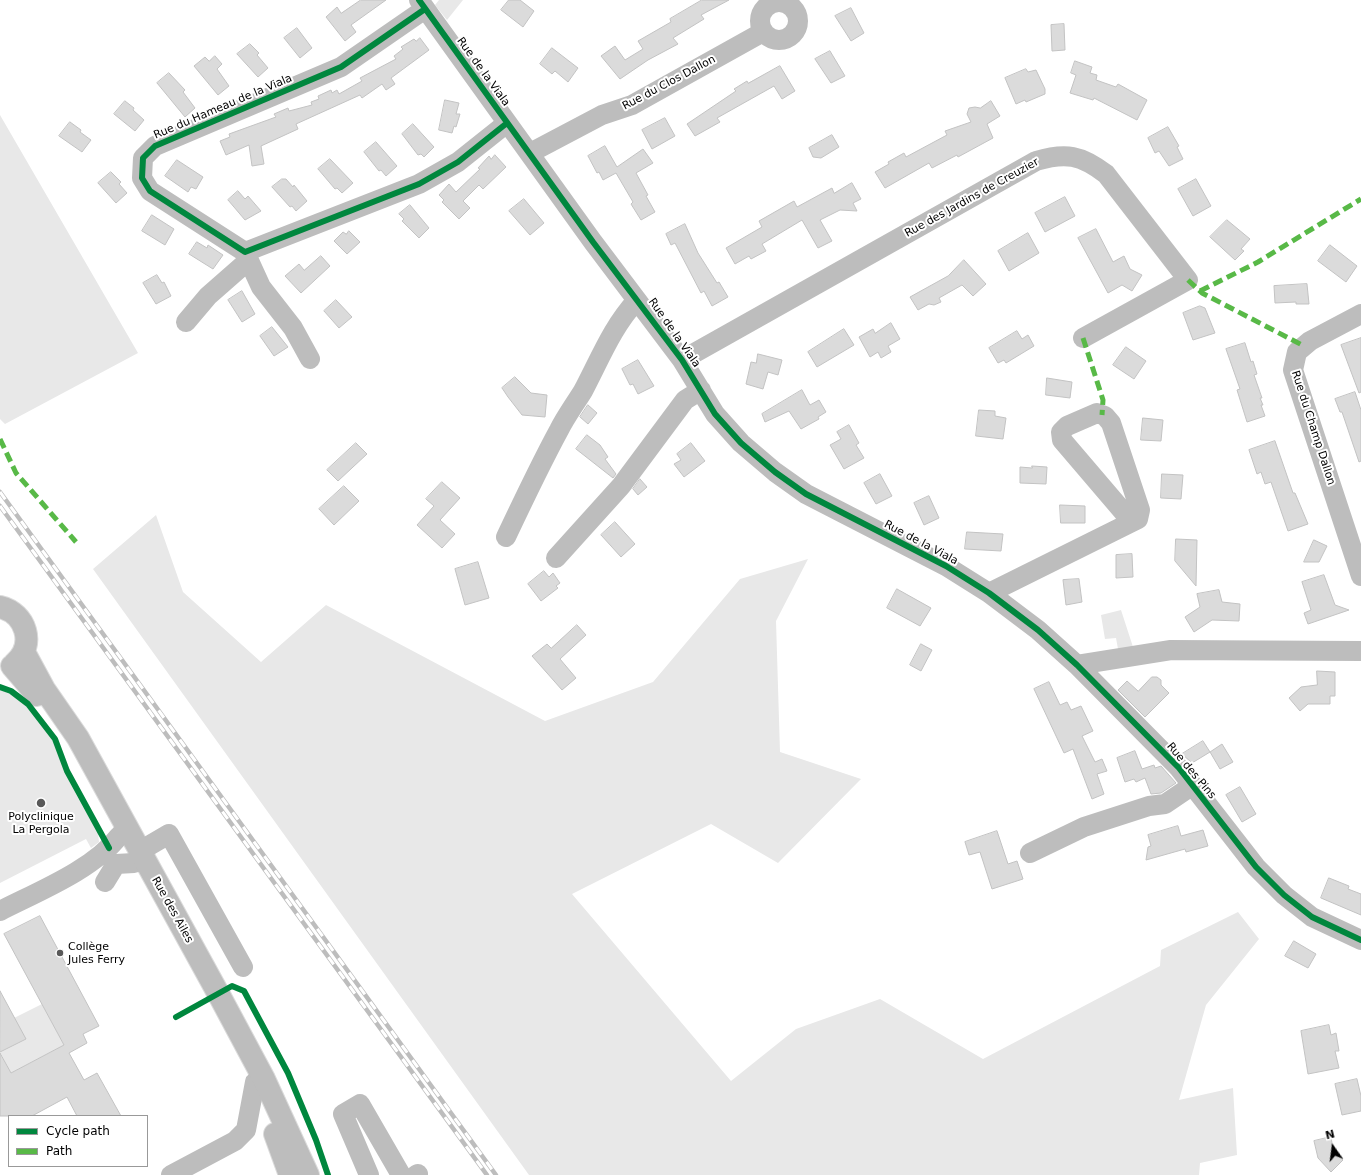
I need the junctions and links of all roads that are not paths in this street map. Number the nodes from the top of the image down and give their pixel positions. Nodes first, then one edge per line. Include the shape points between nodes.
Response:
1 (422, 5) edge
2 (764, 32) dead end
3 (507, 123) junction
4 (530, 153) junction
5 (247, 256) junction
6 (637, 300) junction
7 (1361, 314) edge
8 (186, 322) dead end
9 (1083, 338) dead end
10 (310, 359) dead end
11 (682, 360) junction
12 (701, 390) junction
13 (1132, 522) junction
14 (506, 537) dead end
15 (556, 558) dead end
16 (1361, 576) edge
17 (989, 594) junction
18 (2, 606) edge
19 (1361, 651) edge
20 (12, 663) edge
21 (1077, 665) junction
22 (1193, 785) junction
23 (119, 836) junction
24 (1030, 853) dead end
25 (137, 857) junction
26 (105, 882) dead end
27 (0, 912) edge
28 (1361, 940) edge
29 (243, 967) dead end
30 (255, 1082) junction
31 (171, 1175) edge
32 (290, 1175) edge
33 (308, 1175) edge
34 (369, 1175) edge
35 (412, 1175) edge

1 - 3 street, Rue de la Viala
1 - 5 street, Rue du Hameau de la Viala via 341,67 155,146 143,158 142,178 150,191
2 - 4 street, Rue du Clos Dallon via 632,105 602,115
3 - 4 street, Rue de la Viala
3 - 5 street via 458,162 419,184
4 - 6 street, Rue de la Viala
5 - 8 street
5 - 10 street via 261,287 293,328
6 - 11 street, Rue de la Viala
6 - 14 street via 607,341 583,391 531,483
7 - 16 street, Rue du Champ Dallon via 1310,341 1297,352 1293,370
9 - 11 street, Rue des Jardins de Creuzier via 1188,280 1106,174 1091,162 1054,155 1036,161
11 - 12 street, Rue de la Viala
12 - 15 street via 685,400 621,486
12 - 17 street, Rue de la Viala via 715,414 741,444 806,494 946,566
13 - 13 street via 1138,519 1140,510 1111,423 1105,416 1097,413 1066,426 1060,432 1062,440
13 - 17 street
17 - 21 street, Rue des Pins via 1038,630
18 - 20 main road via 15,614 26,631 27,642
19 - 21 street via 1171,650
20 - 23 main road, Rue des Ailes via 69,742
20 - 25 main road, Rue des Ailes via 44,689 78,738
21 - 22 street, Rue des Pins
22 - 24 street via 1165,804 1149,806 1084,827
22 - 28 street, Rue des Pins via 1256,867 1284,895 1312,917
23 - 25 main road, Rue des Ailes
23 - 27 street via 110,848 87,865
25 - 26 street via 116,864
25 - 29 street via 169,834
25 - 30 main road, Rue des Ailes
25 - 33 main road, Rue des Ailes via 260,1072
30 - 31 street via 246,1130 235,1140
30 - 32 main road, Rue des Ailes
34 - 35 street via 343,1114 360,1104

